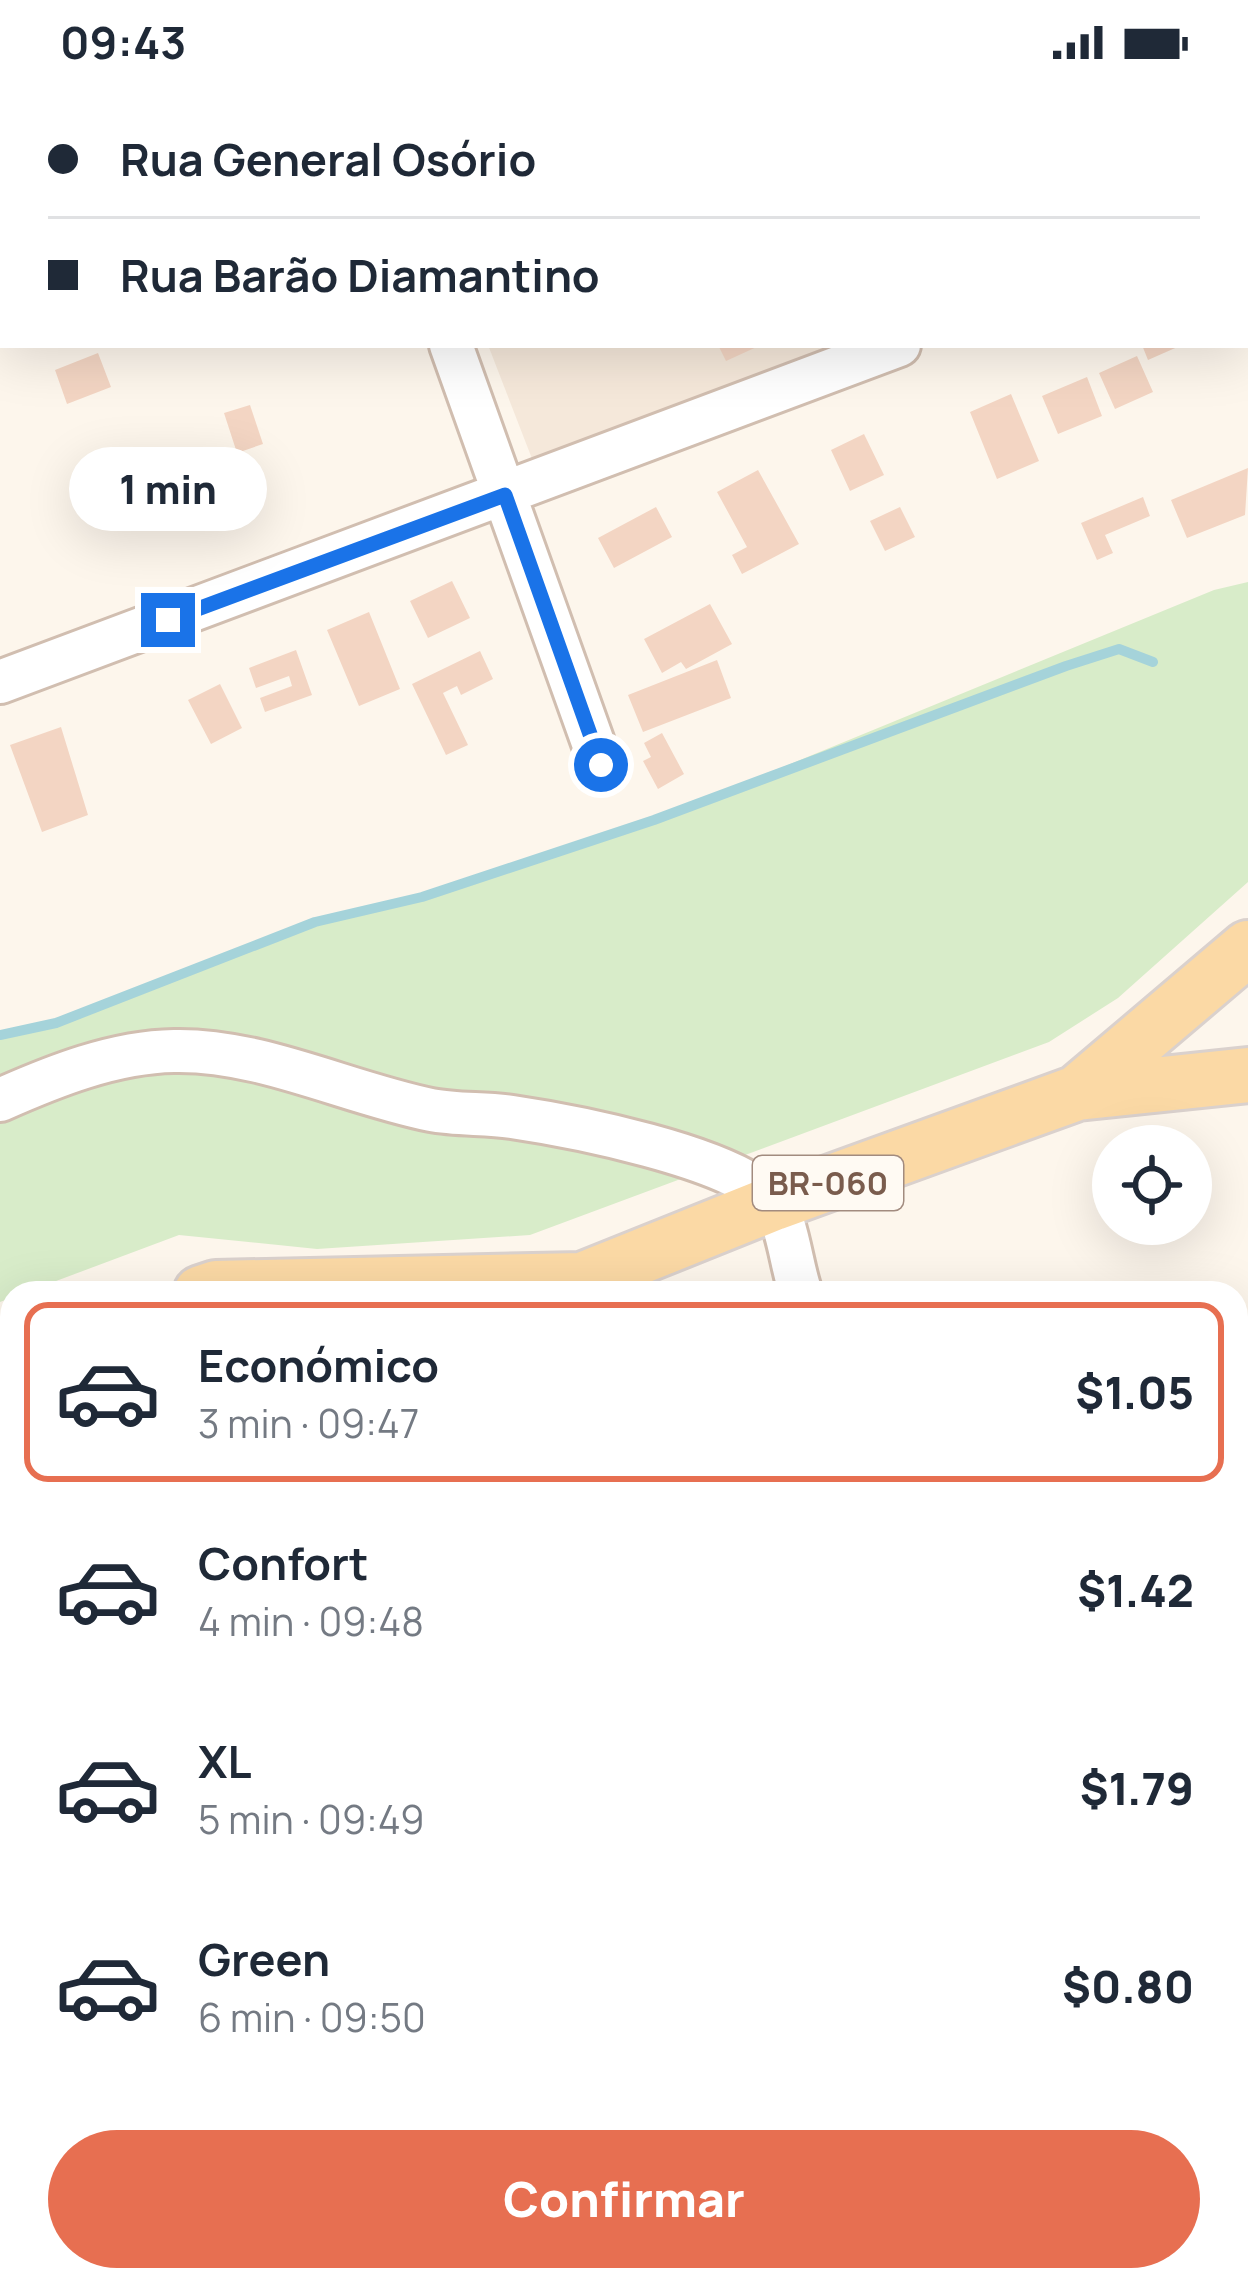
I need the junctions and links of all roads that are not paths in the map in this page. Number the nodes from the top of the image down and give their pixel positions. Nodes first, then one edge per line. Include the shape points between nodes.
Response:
1 (452, 348) edge
2 (891, 348) edge
3 (505, 495) junction
4 (0, 682) edge
5 (601, 765) dead end
6 (1248, 948) edge
7 (1248, 1075) edge
8 (1078, 1093) junction
9 (0, 1100) edge
10 (774, 1203) junction
11 (588, 1281) edge
12 (788, 1281) edge

1 - 3 street
2 - 3 street
3 - 4 street
3 - 5 street
6 - 8 main road, BR-060
7 - 8 main road, BR-060
8 - 10 main road, BR-060
9 - 10 street via 82,1067 151,1052 211,1052 433,1110 616,1139 724,1169
10 - 11 main road, BR-060
10 - 12 street

